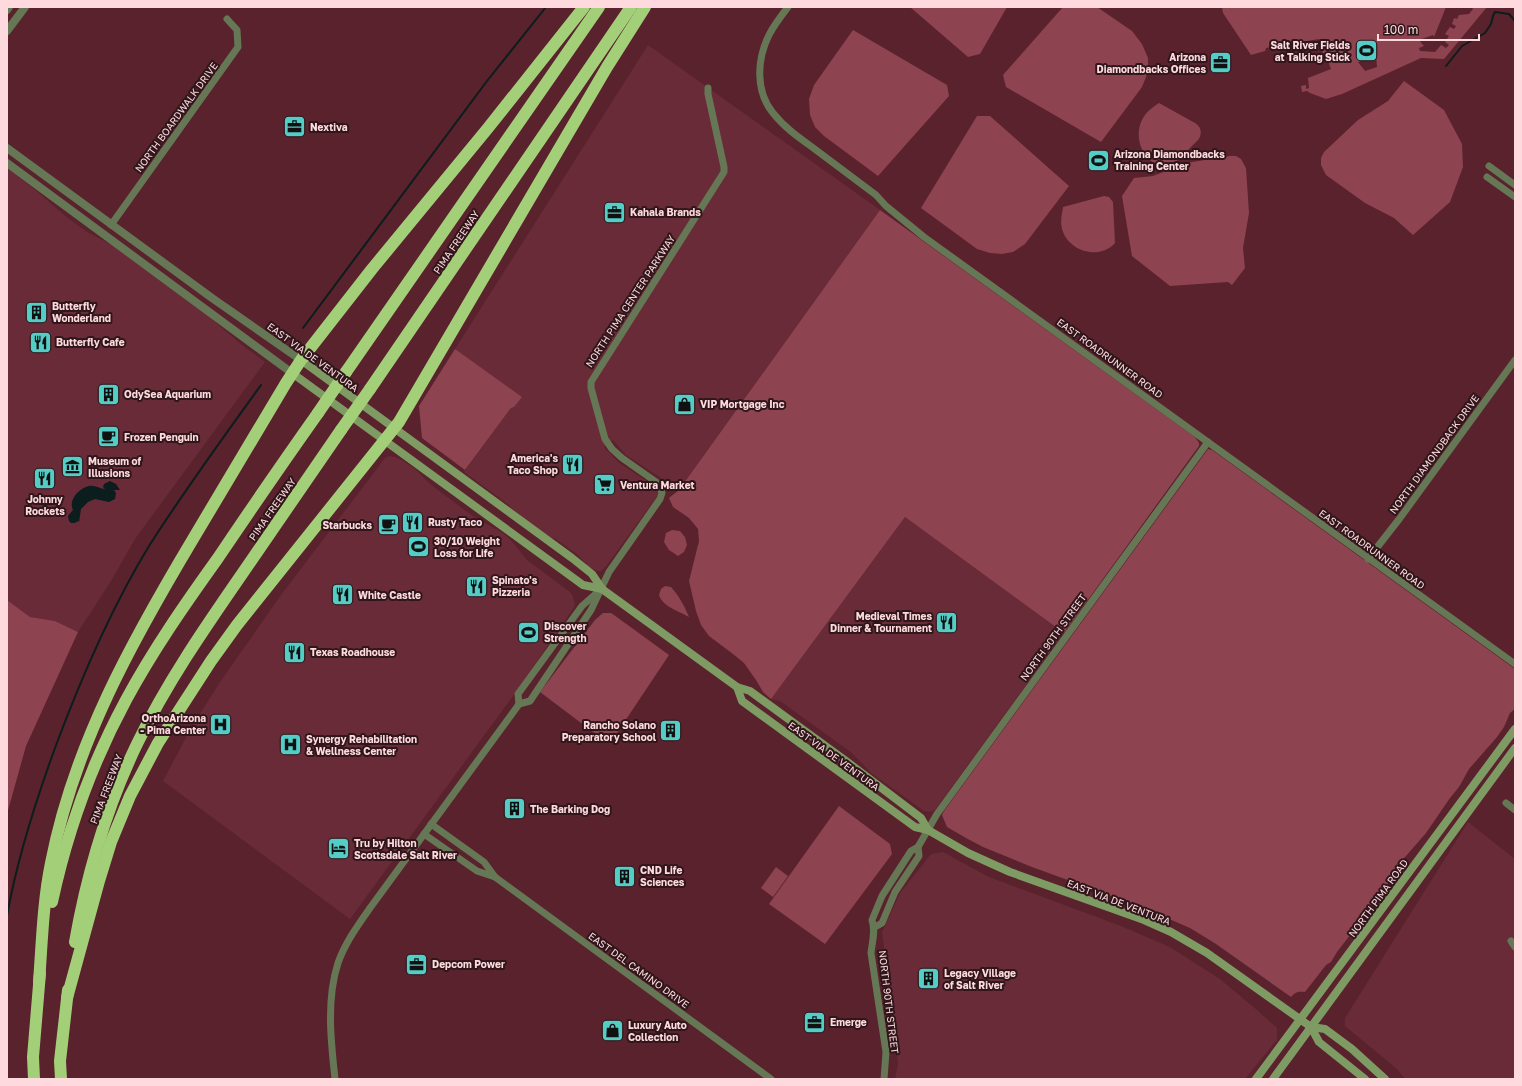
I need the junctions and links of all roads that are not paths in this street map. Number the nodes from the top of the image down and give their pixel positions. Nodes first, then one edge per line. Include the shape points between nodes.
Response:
1 (9, 7) edge
2 (25, 7) edge
3 (584, 7) edge
4 (599, 7) edge
5 (631, 7) edge
6 (645, 7) edge
7 (788, 7) edge
8 (7, 10) edge
9 (227, 19) dead end
10 (7, 32) edge
11 (708, 88) dead end
12 (7, 148) edge
13 (7, 163) edge
14 (1489, 166) dead end
15 (1487, 177) dead end
16 (1515, 185) edge
17 (1515, 197) edge
18 (111, 225) junction
19 (301, 360) junction
20 (1515, 360) edge
21 (292, 373) junction
22 (395, 429) junction
23 (385, 442) junction
24 (1208, 442) junction
25 (1368, 559) junction
26 (602, 589) junction
27 (1515, 664) edge
28 (737, 687) junction
29 (519, 704) junction
30 (1515, 729) edge
31 (1515, 748) edge
32 (1506, 803) dead end
33 (1515, 810) edge
34 (428, 829) junction
35 (928, 830) junction
36 (918, 847) junction
37 (495, 877) junction
38 (875, 927) junction
39 (39, 982) junction
40 (67, 998) junction
41 (1300, 1020) junction
42 (1310, 1027) junction
43 (34, 1079) edge
44 (62, 1079) edge
45 (335, 1079) edge
46 (772, 1079) edge
47 (884, 1079) edge
48 (1256, 1079) edge
49 (1273, 1079) edge
50 (1364, 1079) edge
51 (1385, 1079) edge

1 - 8 street
2 - 10 street
3 - 19 highway
4 - 39 highway, PIMA FREEWAY, bridge via 164,636 126,701 85,792 64,857 46,935
5 - 40 highway, PIMA FREEWAY, bridge via 194,645 154,710 112,806 89,877
6 - 22 highway via 607,67
7 - 24 street, EAST ROADRUNNER ROAD via 772,29 762,54 759,77 763,97 783,125 876,195 924,236
9 - 18 street, NORTH BOARDWALK DRIVE via 237,30 238,47
11 - 26 street, NORTH PIMA CENTER PARKWAY via 724,172 591,382 605,439 612,450 659,484 662,493 658,503 609,572
12 - 18 street, EAST VIA DE VENTURA
13 - 21 street, EAST VIA DE VENTURA
14 - 16 street
15 - 17 street
18 - 19 street, EAST VIA DE VENTURA
19 - 21 highway
19 - 22 main road, EAST VIA DE VENTURA
20 - 25 street, NORTH DIAMONDBACK DRIVE
21 - 23 main road, EAST VIA DE VENTURA
21 - 39 highway via 154,604 103,703 72,784 51,864 45,901
22 - 23 highway
22 - 26 main road, EAST VIA DE VENTURA via 567,554 592,574
23 - 26 main road, EAST VIA DE VENTURA via 583,585
23 - 40 highway via 237,625 207,666 158,743 130,796 112,842
24 - 25 street, EAST ROADRUNNER ROAD
24 - 35 street, NORTH 90TH STREET via 937,814
25 - 27 street, EAST ROADRUNNER ROAD
26 - 28 main road, EAST VIA DE VENTURA
26 - 29 street, NORTH PIMA CENTER PARKWAY via 591,610 530,701
26 - 29 street, NORTH PIMA CENTER PARKWAY via 582,606 523,687 518,694
28 - 35 main road, EAST VIA DE VENTURA via 750,691 846,761 921,818
28 - 35 main road, EAST VIA DE VENTURA via 742,701 915,827
29 - 34 street, NORTH PIMA CENTER PARKWAY
30 - 41 main road, NORTH PIMA ROAD
31 - 42 main road
32 - 33 street
34 - 37 street, EAST DEL CAMINO DRIVE via 477,871
34 - 37 street, EAST DEL CAMINO DRIVE via 484,862
34 - 45 street, NORTH PIMA CENTER PARKWAY via 350,937 339,963 334,978 331,1014
35 - 36 street, NORTH 90TH STREET
35 - 41 main road, EAST VIA DE VENTURA via 1004,870 1171,932 1208,953
36 - 38 street, NORTH 90TH STREET via 919,856 895,892 882,923
36 - 38 street, NORTH 90TH STREET via 911,851 882,896 872,920
37 - 46 street, EAST DEL CAMINO DRIVE
38 - 47 street, NORTH 90TH STREET via 871,953 886,1052
39 - 43 highway, PIMA FREEWAY via 33,1057
40 - 44 highway, PIMA FREEWAY via 60,1061
41 - 42 main road, EAST VIA DE VENTURA
41 - 48 main road, NORTH PIMA ROAD
42 - 49 main road
42 - 50 main road, EAST VIA DE VENTURA via 1319,1042
42 - 51 main road, EAST VIA DE VENTURA via 1325,1029

